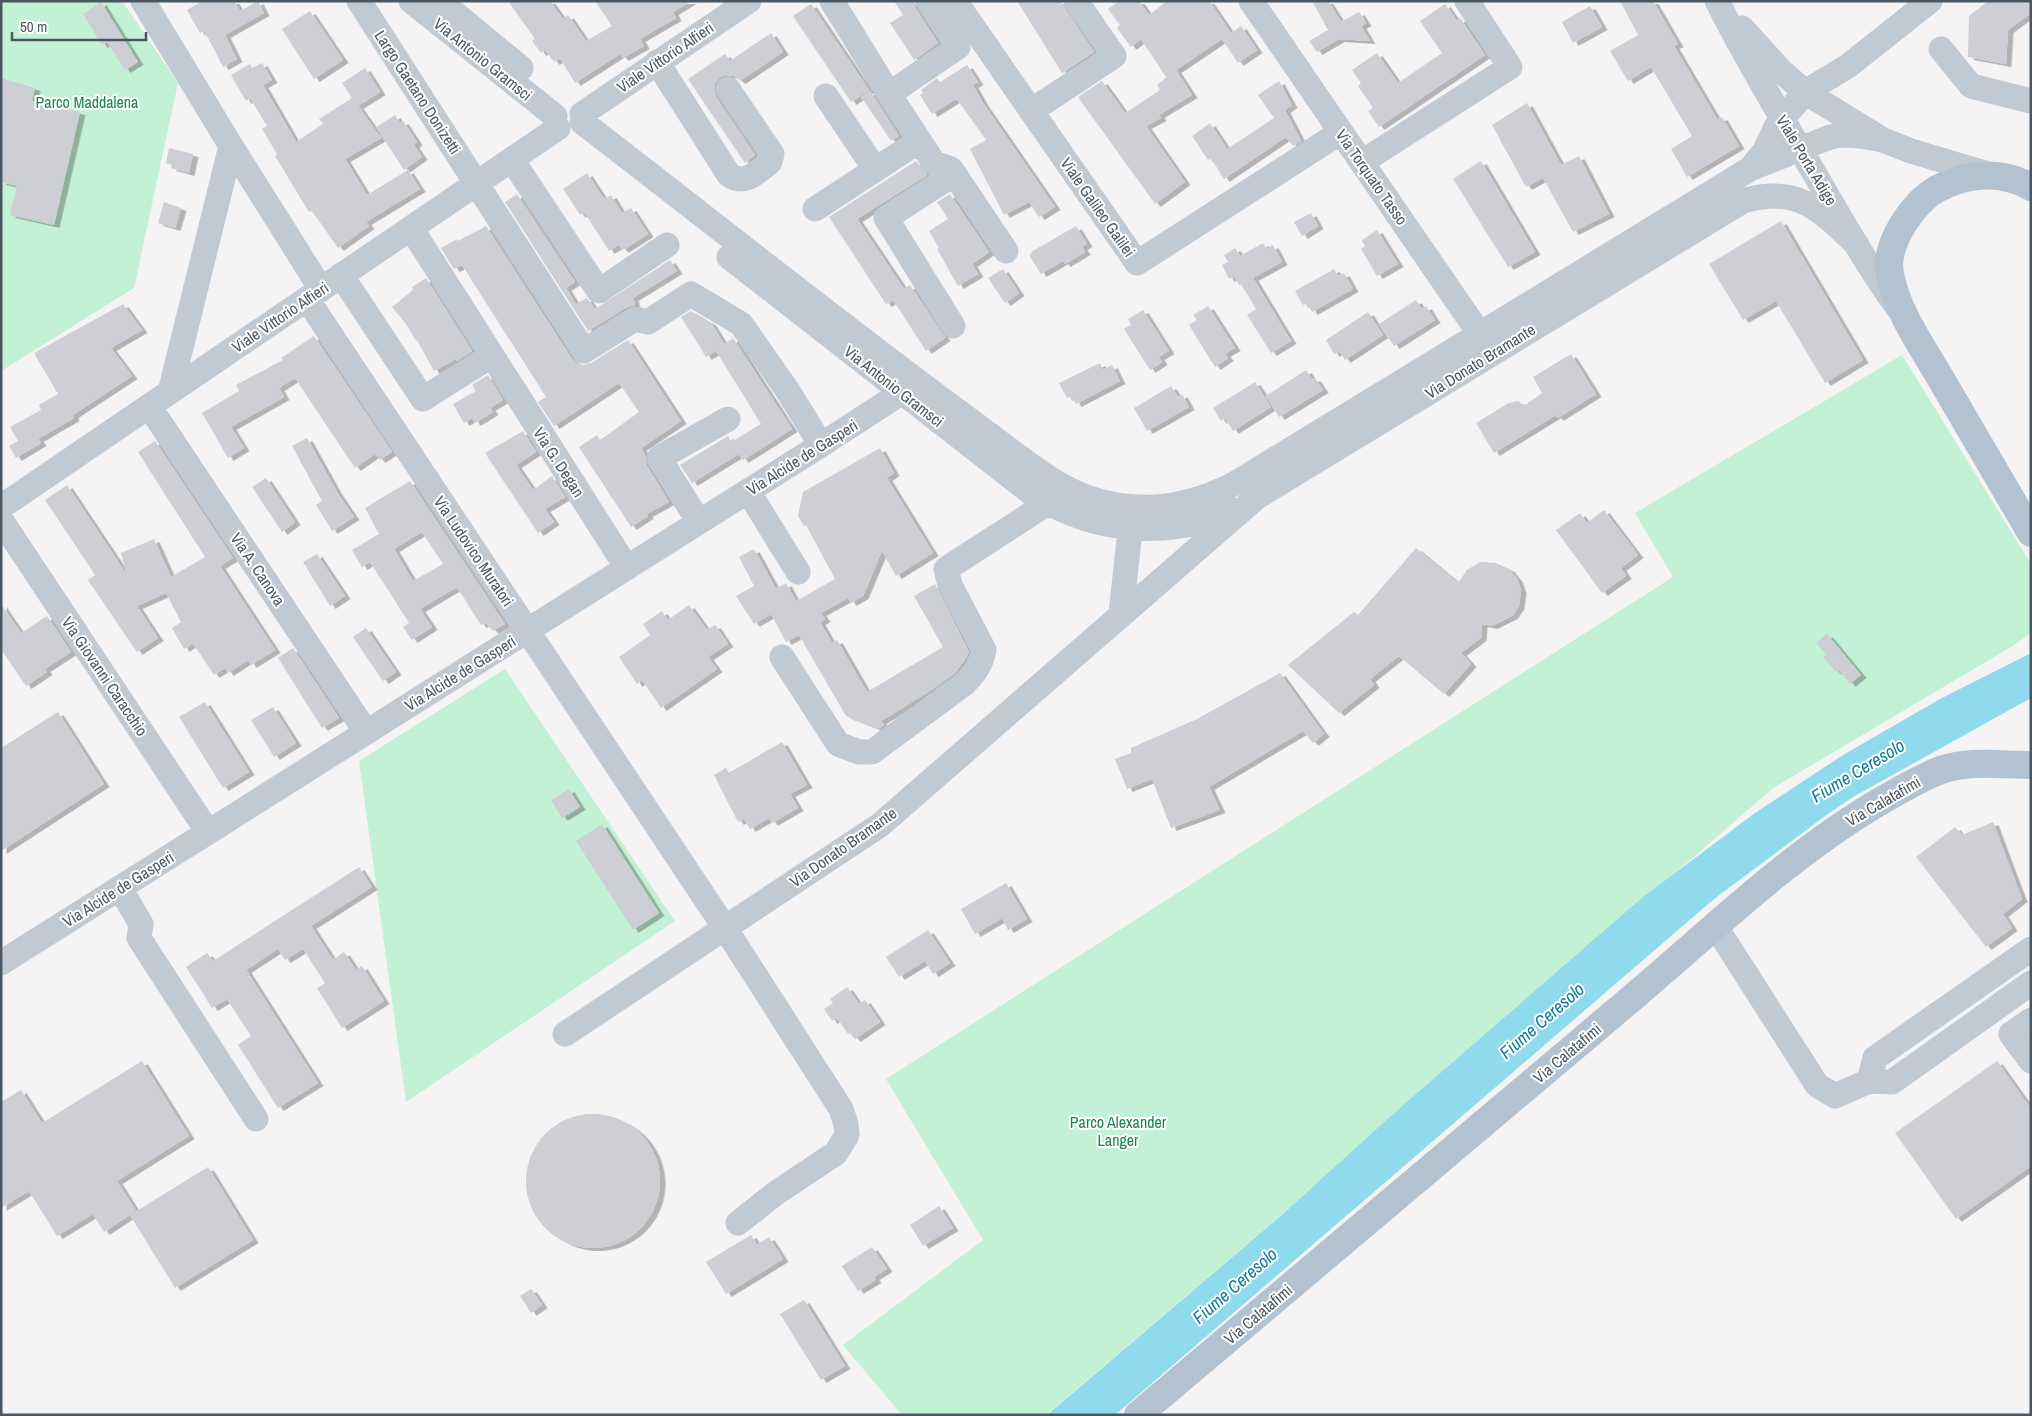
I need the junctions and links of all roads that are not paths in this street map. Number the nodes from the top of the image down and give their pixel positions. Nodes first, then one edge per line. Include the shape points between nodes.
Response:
1 (143, 1) edge
2 (359, 1) edge
3 (411, 1) edge
4 (440, 1) edge
5 (459, 1) edge
6 (749, 1) edge
7 (832, 1) edge
8 (928, 1) edge
9 (956, 1) edge
10 (1076, 1) edge
11 (1251, 1) edge
12 (1467, 1) edge
13 (1717, 1) edge
14 (1722, 1) edge
15 (1930, 1) edge
16 (715, 10) edge
17 (482, 35) junction
18 (1941, 49) dead end
19 (657, 62) junction
20 (1848, 66) junction
21 (728, 89) dead end
22 (1805, 92) junction
23 (889, 94) junction
24 (826, 96) dead end
25 (2031, 101) edge
26 (1032, 111) junction
27 (1847, 117) junction
28 (1782, 119) junction
29 (569, 120) junction
30 (1341, 132) junction
31 (1883, 140) junction
32 (919, 141) junction
33 (231, 146) junction
34 (1800, 149) junction
35 (512, 160) junction
36 (1362, 162) junction
37 (875, 169) junction
38 (1750, 169) junction
39 (954, 174) junction
40 (1991, 175) junction
41 (476, 184) junction
42 (2031, 187) edge
43 (815, 209) dead end
44 (411, 228) junction
45 (667, 245) dead end
46 (1857, 245) junction
47 (1006, 251) dead end
48 (323, 288) junction
49 (1904, 315) junction
50 (953, 326) dead end
51 (1487, 344) junction
52 (491, 356) junction
53 (910, 387) junction
54 (159, 399) junction
55 (728, 419) dead end
56 (821, 445) junction
57 (1236, 483) joint
58 (748, 491) junction
59 (1257, 497) junction
60 (1048, 503) junction
61 (1, 507) edge
62 (1131, 518) junction
63 (1, 520) edge
64 (699, 522) junction
65 (2031, 534) edge
66 (627, 568) junction
67 (798, 572) dead end
68 (1122, 613) junction
69 (527, 631) junction
70 (782, 657) dead end
71 (366, 732) junction
72 (2031, 765) edge
73 (208, 832) junction
74 (120, 888) junction
75 (1716, 927) junction
76 (725, 928) junction
77 (2031, 949) edge
78 (1, 963) edge
79 (2031, 983) edge
80 (2031, 1020) edge
81 (565, 1034) dead end
82 (2031, 1061) edge
83 (1869, 1081) junction
84 (256, 1119) dead end
85 (738, 1223) dead end
86 (1138, 1415) edge

1 - 33 street
2 - 41 street, Largo Gaetano Donizetti
3 - 29 street, Via Antonio Gramsci
4 - 17 street, Via Antonio Gramsci
5 - 17 street
6 - 16 street, Viale Vittorio Alfieri
7 - 23 street
8 - 23 street via 958,47
9 - 26 street, Viale Galileo Galilei
10 - 26 street via 1114,56
11 - 30 street, Via Torquato Tasso
12 - 36 street via 1510,66
13 - 28 street, Viale Porta Adige
14 - 22 street, Viale Porta Adige via 1750,38
15 - 20 street
16 - 19 street, Viale Vittorio Alfieri
17 - 29 street, Via Antonio Gramsci
18 - 25 street via 1971,86
19 - 21 street via 729,175 743,180 770,162 772,154
19 - 29 street, Viale Vittorio Alfieri
20 - 22 street
20 - 27 street via 1839,77 1835,91 1836,102
22 - 27 street, Viale Porta Adige
22 - 28 street
23 - 32 street
24 - 37 street
26 - 30 street, Viale Galileo Galilei via 1137,263
27 - 31 street, Viale Porta Adige
28 - 34 street, Viale Porta Adige
28 - 38 street via 1764,152
29 - 35 street, Viale Vittorio Alfieri
29 - 53 street, Via Antonio Gramsci
30 - 36 street, Via Torquato Tasso
31 - 34 street via 1842,134
31 - 40 street, Viale Porta Adige
32 - 37 street
32 - 39 street via 934,163 951,169
33 - 48 street
33 - 54 street
34 - 38 street
34 - 46 street, Viale Porta Adige
35 - 41 street, Viale Vittorio Alfieri
35 - 45 street via 599,291
36 - 51 street, Via Torquato Tasso
37 - 43 street
38 - 51 street, Via Donato Bramante
39 - 47 street
39 - 50 street via 886,218
40 - 42 main road, Viale Porta Adige
40 - 49 main road, Viale Porta Adige via 1961,178 1934,190 1900,229 1890,257 1889,273
41 - 44 street, Viale Vittorio Alfieri
41 - 56 street, Largo Gaetano Donizetti via 584,351 635,319 648,322 691,294 741,324
44 - 48 street, Viale Vittorio Alfieri
44 - 52 street, Via G. Degan
46 - 49 street, Viale Porta Adige via 1876,278
46 - 51 street, Via Donato Bramante via 1825,216 1802,201 1760,196 1730,208
48 - 52 street via 423,399
48 - 54 street, Viale Vittorio Alfieri
48 - 69 street, Via Ludovico Muratori
49 - 65 main road, Viale Porta Adige
51 - 57 street, Via Donato Bramante
51 - 59 street, Via Donato Bramante
52 - 66 street, Via G. Degan
53 - 56 street, Via Alcide de Gasperi
53 - 60 street, Via Antonio Gramsci via 1030,492
53 - 62 street, Via Antonio Gramsci via 1049,480
54 - 61 street, Viale Vittorio Alfieri
54 - 71 street, Via A. Canova
55 - 64 street via 658,458
56 - 58 street, Via Alcide de Gasperi
57 - 62 street, Via Antonio Gramsci via 1201,499 1157,508
58 - 64 street, Via Alcide de Gasperi
58 - 67 street
59 - 62 street, Via Antonio Gramsci via 1202,521 1156,529
59 - 68 street, Via Donato Bramante
60 - 62 street, Via Antonio Gramsci via 1080,517
60 - 70 street via 946,569 950,585 984,650 982,659 964,684 872,752 859,752 838,744
62 - 68 street
63 - 73 street, Via Giovanni Caracchio
64 - 66 street, Via Alcide de Gasperi
66 - 69 street, Via Alcide de Gasperi
68 - 76 street, Via Donato Bramante via 880,825
69 - 71 street, Via Alcide de Gasperi
69 - 76 street, Via Ludovico Muratori
71 - 73 street, Via Alcide de Gasperi
72 - 75 main road, Via Calatafimi via 1958,765 1922,778 1832,831
73 - 74 street, Via Alcide de Gasperi
74 - 78 street, Via Alcide de Gasperi
74 - 84 street via 141,924 140,938
75 - 83 street via 1817,1085 1835,1096
75 - 86 main road, Via Calatafimi
76 - 81 street, Via Donato Bramante
76 - 85 street, Via Ludovico Muratori via 841,1109 847,1135 836,1153
77 - 83 street via 1875,1058
79 - 83 street via 1892,1082
80 - 82 street via 2012,1034

